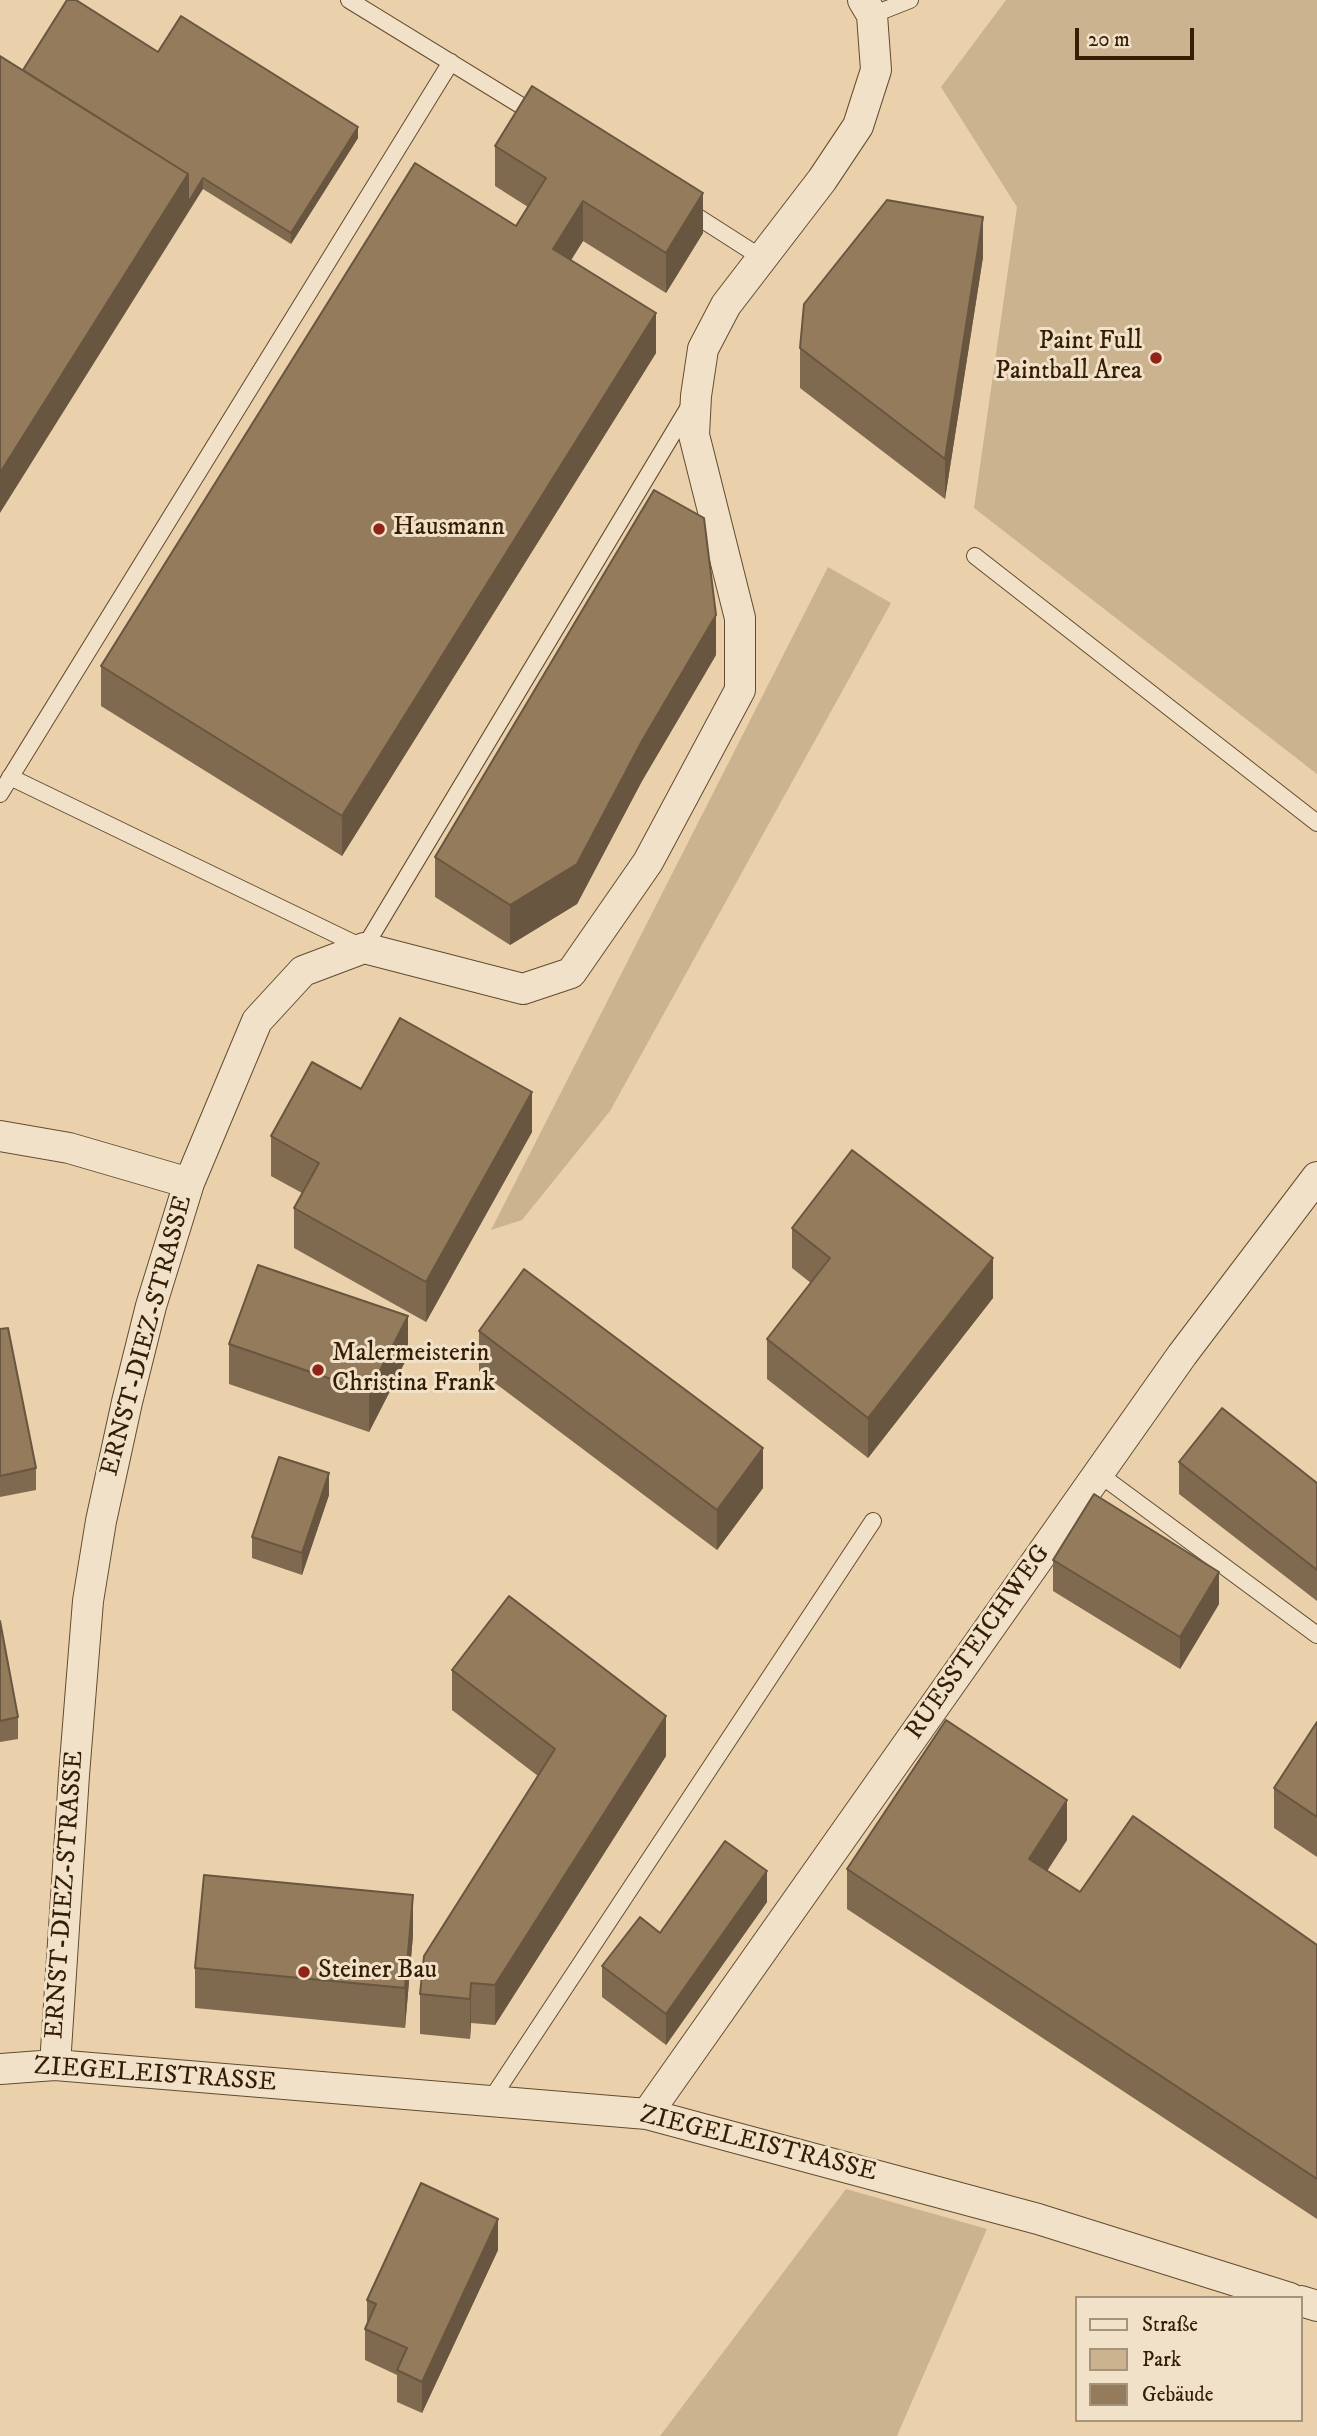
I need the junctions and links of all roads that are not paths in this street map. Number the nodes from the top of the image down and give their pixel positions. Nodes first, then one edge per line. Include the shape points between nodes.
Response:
1 (349, 0) edge
2 (910, 0) edge
3 (868, 8) edge
4 (451, 62) junction
5 (556, 128) edge
6 (669, 199) edge
7 (762, 257) junction
8 (696, 396) junction
9 (975, 556) dead end
10 (10, 777) junction
11 (0, 794) edge
12 (1317, 823) edge
13 (364, 948) junction
14 (0, 1136) edge
15 (1317, 1178) edge
16 (189, 1182) junction
17 (1099, 1474) junction
18 (873, 1521) dead end
19 (1317, 1635) edge
20 (55, 2065) junction
21 (0, 2069) edge
22 (490, 2101) junction
23 (647, 2114) junction
24 (1284, 2296) edge

1 - 4 lane
2 - 3 lane
3 - 7 street via 876,70 858,126
4 - 5 lane
4 - 10 lane
6 - 7 lane
7 - 8 street via 726,305 704,349
8 - 13 lane
8 - 13 street via 694,435 740,618 740,690 648,862 571,973 523,989
9 - 12 lane
10 - 11 lane
10 - 13 lane
13 - 16 street, ERNST-DIEZ-STRASSE via 303,971 257,1021
14 - 16 street via 69,1148
15 - 17 street, RUESSTEICHWEG via 1182,1355
16 - 20 street, ERNST-DIEZ-STRASSE via 127,1402 88,1601
17 - 19 lane
17 - 23 street, RUESSTEICHWEG
18 - 22 lane
20 - 21 street, ZIEGELEISTRASSE
20 - 22 street, ZIEGELEISTRASSE
22 - 23 street, ZIEGELEISTRASSE
23 - 24 street, ZIEGELEISTRASSE via 1038,2219

